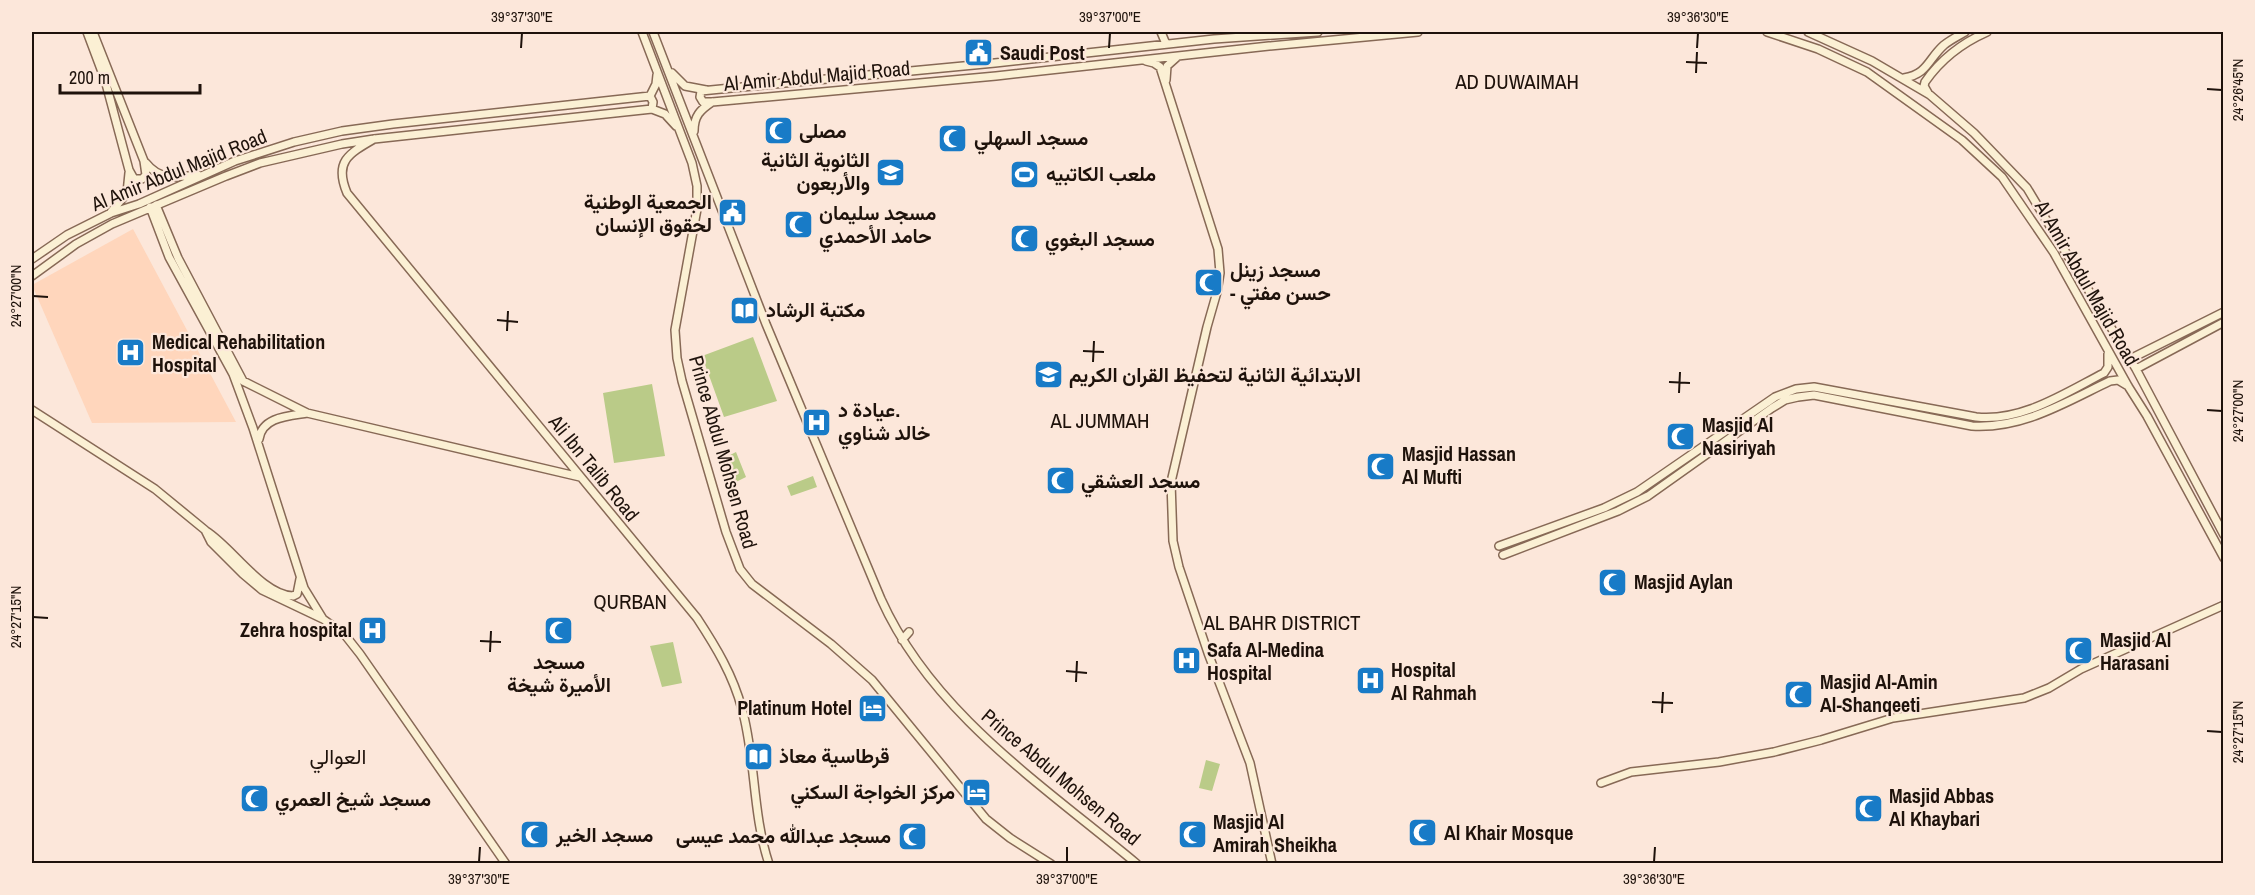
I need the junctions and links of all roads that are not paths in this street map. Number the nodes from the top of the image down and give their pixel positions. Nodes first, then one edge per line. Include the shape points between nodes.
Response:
1 (87, 32) edge
2 (93, 32) edge
3 (642, 32) edge
4 (653, 32) edge
5 (1161, 32) edge
6 (1318, 32) edge
7 (1398, 32) edge
8 (1418, 32) edge
9 (1767, 32) edge
10 (1808, 32) edge
11 (1965, 32) edge
12 (1987, 32) edge
13 (1166, 44) junction
14 (1179, 55) junction
15 (1140, 59) junction
16 (995, 63) junction
17 (668, 68) junction
18 (657, 72) junction
19 (996, 76) junction
20 (1904, 78) junction
21 (1167, 89) junction
22 (711, 90) junction
23 (1930, 95) junction
24 (650, 96) junction
25 (712, 102) junction
26 (652, 109) junction
27 (679, 130) junction
28 (694, 137) junction
29 (374, 139) junction
30 (144, 161) junction
31 (129, 170) junction
32 (204, 174) junction
33 (153, 206) junction
34 (111, 213) junction
35 (32, 259) edge
36 (32, 276) edge
37 (2223, 312) edge
38 (2223, 322) edge
39 (2107, 349) junction
40 (789, 356) dead end
41 (2130, 359) junction
42 (781, 360) junction
43 (2136, 369) junction
44 (2128, 386) junction
45 (32, 410) edge
46 (307, 412) junction
47 (258, 443) junction
48 (2186, 463) junction
49 (2175, 468) junction
50 (580, 477) junction
51 (205, 530) junction
52 (2223, 535) edge
53 (1499, 546) dead end
54 (1503, 555) dead end
55 (2223, 558) edge
56 (300, 577) junction
57 (882, 578) dead end
58 (874, 581) junction
59 (2223, 605) edge
60 (323, 619) junction
61 (909, 632) dead end
62 (902, 640) junction
63 (1601, 783) dead end
64 (1038, 855) junction
65 (506, 864) edge
66 (769, 864) edge
67 (1038, 864) edge
68 (1052, 864) edge
69 (1137, 864) edge
70 (1272, 864) edge

1 - 31 main road via 105,80
2 - 30 main road
3 - 18 main road, Prince Abdul Mohsen Road
4 - 17 main road, Prince Abdul Mohsen Road
5 - 13 main road
6 - 13 main road, Al Amir Abdul Majid Road
7 - 8 main road, Al Amir Abdul Majid Road
7 - 14 main road, Al Amir Abdul Majid Road
9 - 39 main road, Al Amir Abdul Majid Road via 1818,49 1867,72 1962,140 2002,177 2054,253
10 - 20 main road, Al Amir Abdul Majid Road
11 - 20 main road via 1945,45 1923,72
12 - 23 main road via 1956,49 1929,75 1924,87
13 - 16 main road, Al Amir Abdul Majid Road
14 - 15 main road, Al Amir Abdul Majid Road
14 - 21 main road via 1167,66
15 - 19 main road, Al Amir Abdul Majid Road
15 - 21 main road via 1160,67
16 - 19 main road
16 - 22 main road, Al Amir Abdul Majid Road
17 - 22 main road via 685,86
17 - 28 main road, Prince Abdul Mohsen Road
18 - 24 main road
18 - 27 main road, Prince Abdul Mohsen Road
19 - 25 main road, Al Amir Abdul Majid Road
20 - 23 main road, Al Amir Abdul Majid Road
21 - 70 main road via 1220,263 1215,302 1170,483 1173,541 1208,653 1250,763
22 - 25 main road, Al Amir Abdul Majid Road via 701,91 700,97 703,102
23 - 41 main road, Al Amir Abdul Majid Road via 1974,133 2027,188
24 - 26 main road
24 - 32 main road, Al Amir Abdul Majid Road via 342,131 255,154
25 - 28 main road via 699,111
26 - 27 main road via 665,114
26 - 29 main road, Al Amir Abdul Majid Road
27 - 64 main road, Prince Abdul Mohsen Road via 692,163 697,209 675,330 677,358 740,569 752,584 872,680 986,819
28 - 42 main road, Prince Abdul Mohsen Road
29 - 33 main road, Al Amir Abdul Majid Road via 260,163
29 - 50 main road, Ali Ibn Talib Road via 346,158 341,169 348,193
30 - 31 main road via 146,175 142,179 134,179
30 - 32 main road via 154,172 167,177
31 - 34 main road via 127,193
32 - 34 main road, Al Amir Abdul Majid Road
33 - 36 main road, Al Amir Abdul Majid Road via 76,244
33 - 46 main road via 243,381
33 - 47 main road via 170,257 233,374
34 - 35 main road, Al Amir Abdul Majid Road via 67,235
37 - 41 main road
38 - 43 main road
39 - 44 main road, Al Amir Abdul Majid Road
39 - 53 main road via 2108,368 2104,374 2023,412 2001,418 1976,417 1814,387 1796,389 1775,397 1637,492
40 - 42 main road
41 - 43 main road, Al Amir Abdul Majid Road
42 - 58 main road, Prince Abdul Mohsen Road via 848,509
43 - 48 main road, Al Amir Abdul Majid Road
44 - 49 main road, Al Amir Abdul Majid Road
44 - 54 main road via 2118,380 2110,381 2029,419 1986,427 1814,395 1785,400 1648,496
45 - 51 main road via 155,489
46 - 47 main road via 267,423 260,431
46 - 50 main road
47 - 56 main road
48 - 49 main road via 2184,473
48 - 52 main road, Al Amir Abdul Majid Road
49 - 55 main road, Al Amir Abdul Majid Road
50 - 66 main road, Ali Ibn Talib Road via 697,618 725,665 742,711 758,820
51 - 56 main road via 258,578 283,594 297,594
51 - 60 main road via 211,542 262,590
56 - 60 main road
57 - 58 main road
58 - 62 main road, Prince Abdul Mohsen Road
59 - 63 main road via 2024,698 1893,718 1774,752 1631,772
60 - 65 main road via 345,635 360,654
61 - 62 main road
62 - 69 main road, Prince Abdul Mohsen Road via 935,686 974,725
64 - 67 main road
64 - 68 main road, Prince Abdul Mohsen Road

